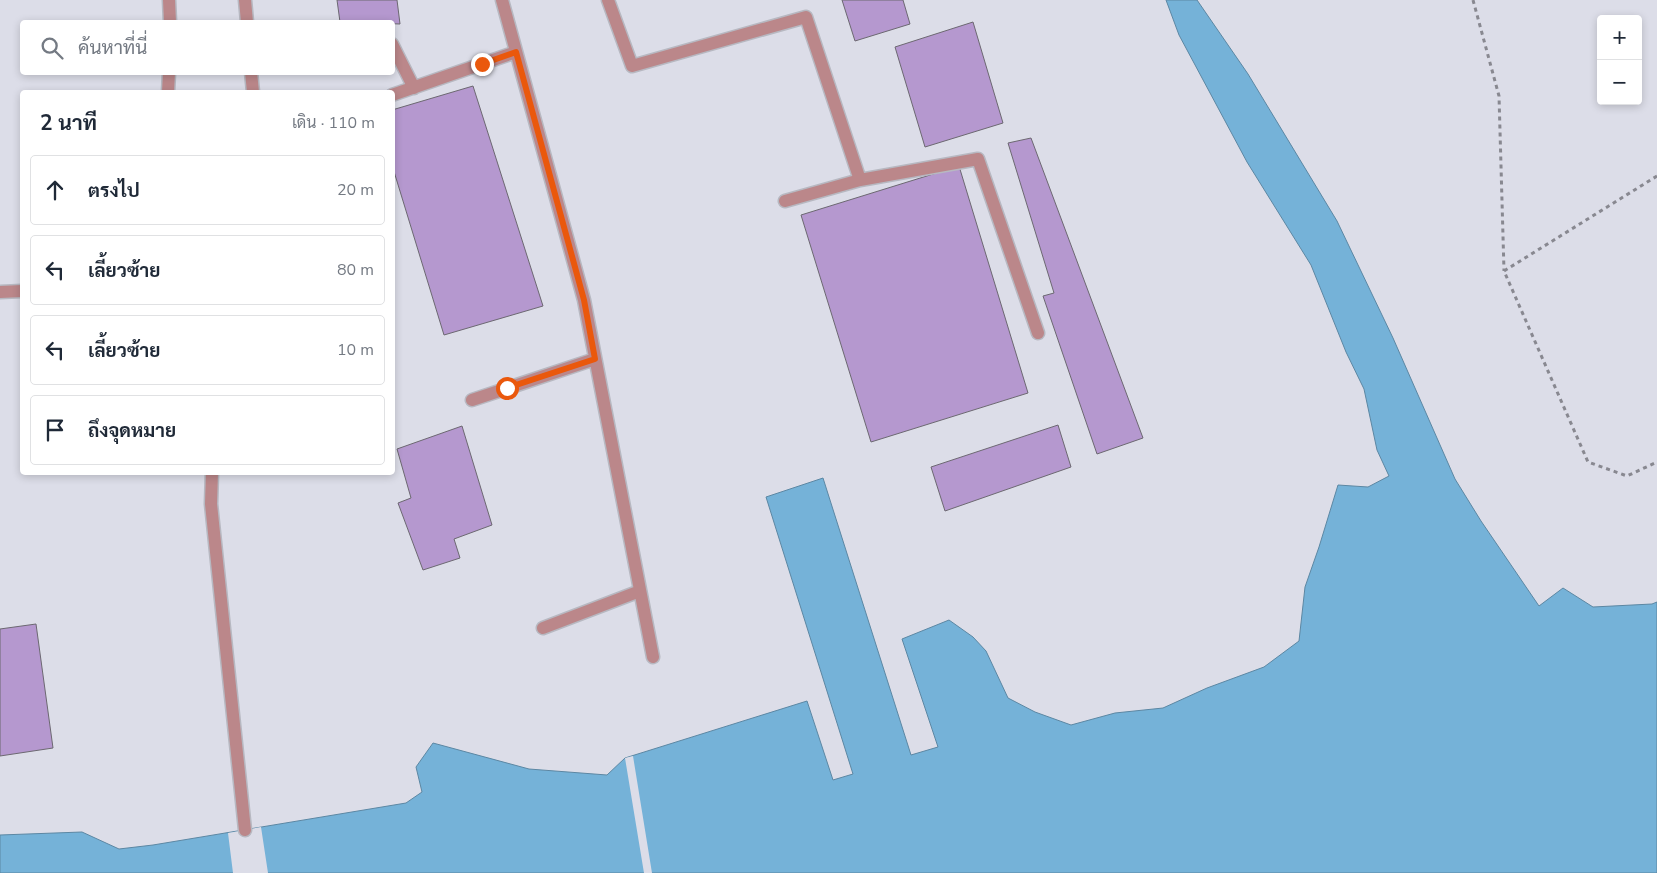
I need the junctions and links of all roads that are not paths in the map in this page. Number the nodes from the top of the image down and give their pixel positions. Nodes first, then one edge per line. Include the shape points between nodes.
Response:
1 (169, 0) edge
2 (244, 0) edge
3 (502, 0) edge
4 (608, 0) edge
5 (170, 20) edge
6 (246, 20) edge
7 (395, 50) edge
8 (516, 52) junction
9 (169, 75) edge
10 (251, 75) edge
11 (414, 88) junction
12 (168, 90) edge
13 (253, 90) edge
14 (395, 95) edge
15 (860, 180) junction
16 (785, 201) dead end
17 (20, 291) edge
18 (0, 292) edge
19 (1038, 333) dead end
20 (595, 359) junction
21 (472, 400) dead end
22 (212, 475) edge
23 (640, 591) junction
24 (543, 628) dead end
25 (653, 657) dead end
26 (245, 830) dead end

1 - 5 lane
2 - 6 lane
3 - 8 lane
4 - 15 lane via 632,66 806,17
7 - 11 lane
8 - 11 lane
8 - 20 lane via 584,300
9 - 12 lane
10 - 13 lane
11 - 14 lane
15 - 16 lane
15 - 19 lane via 978,159
17 - 18 lane
20 - 21 lane
20 - 23 lane
22 - 26 lane via 212,504
23 - 24 lane
23 - 25 lane

